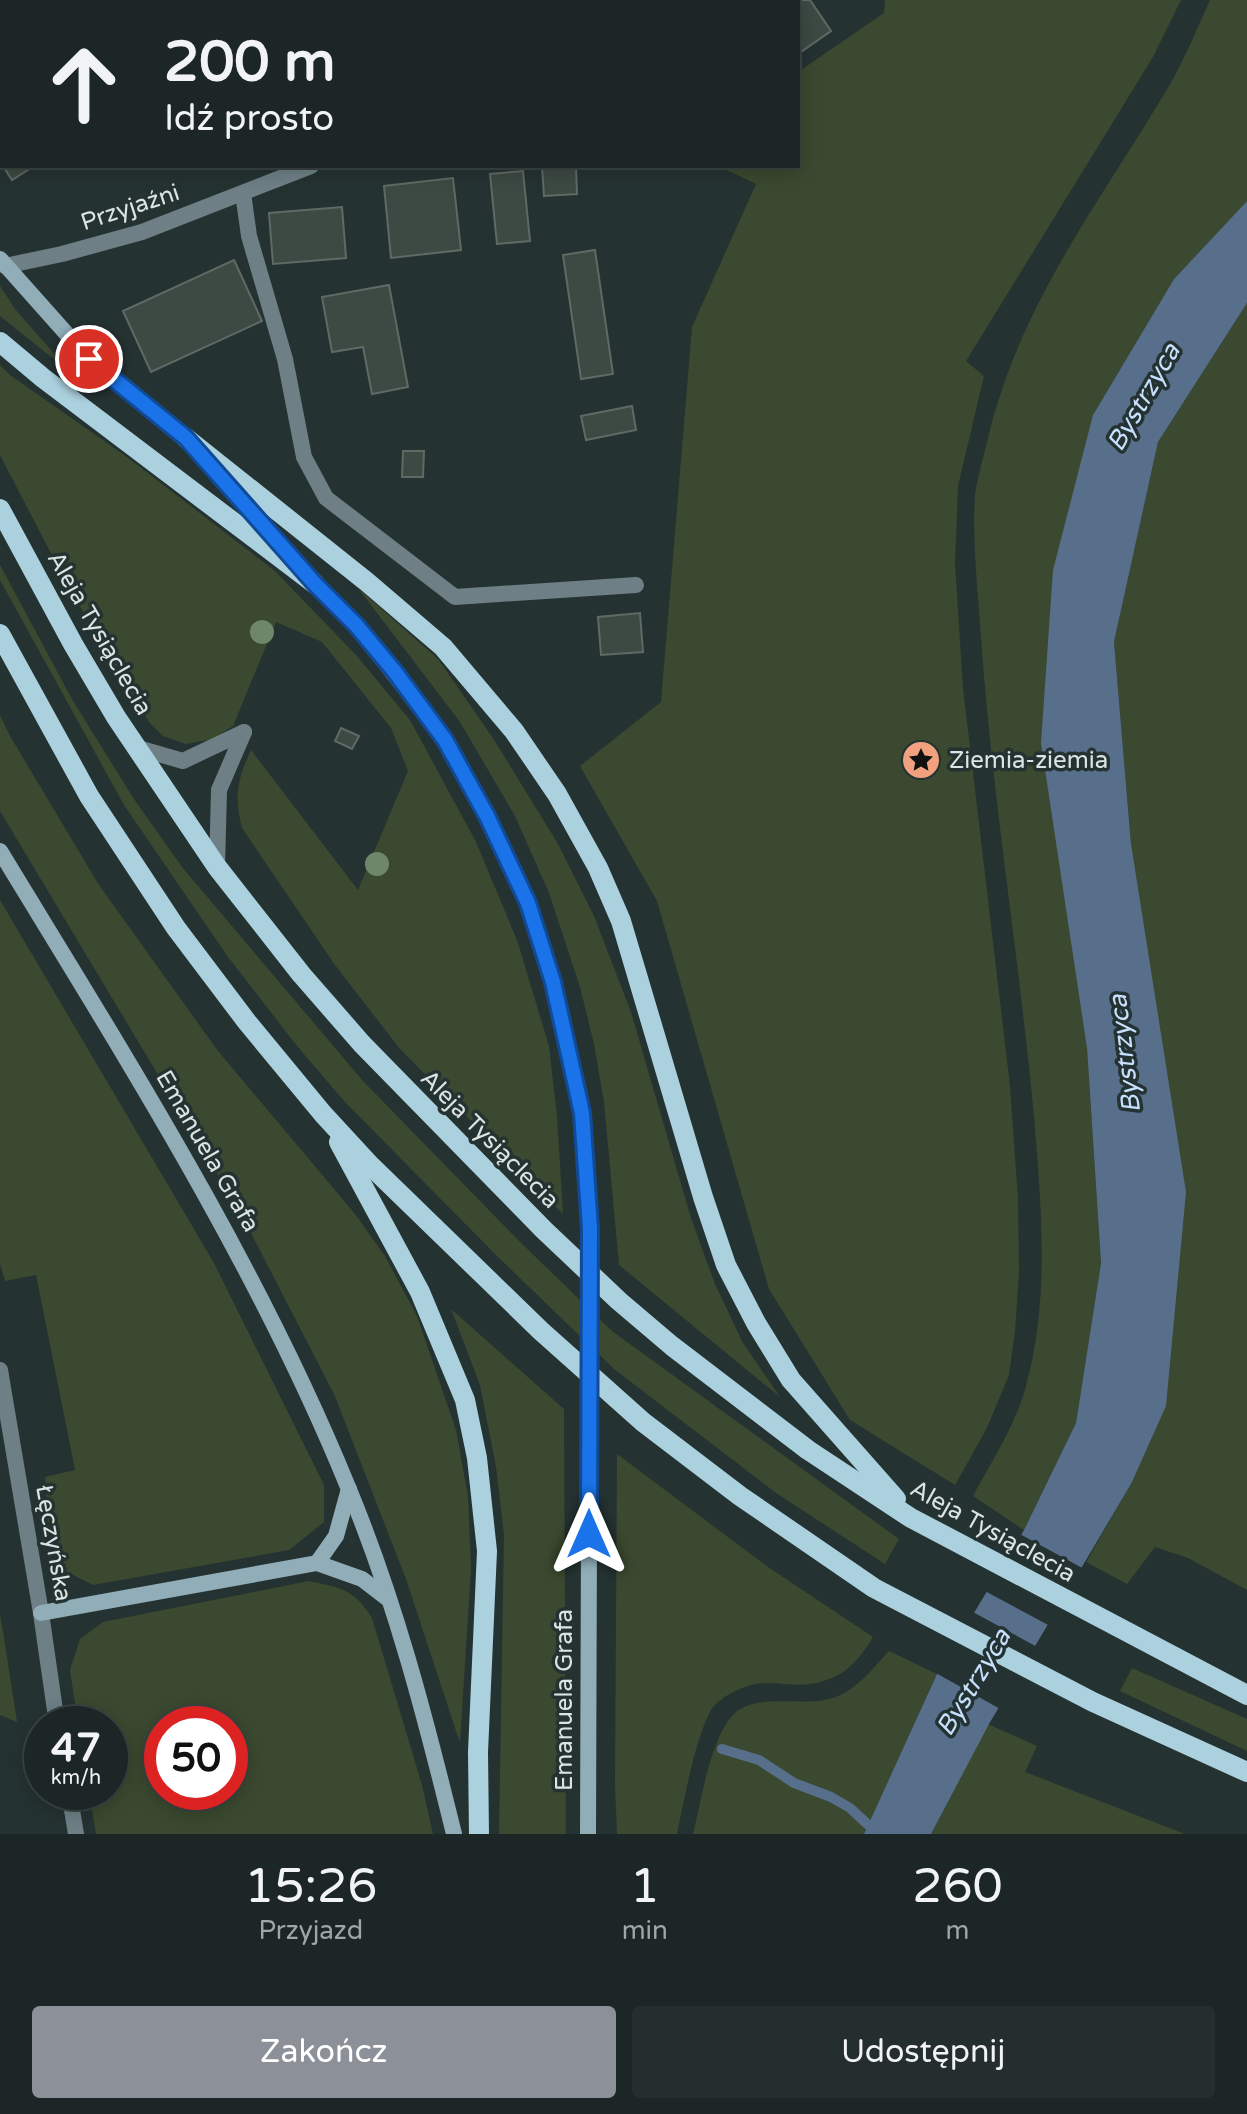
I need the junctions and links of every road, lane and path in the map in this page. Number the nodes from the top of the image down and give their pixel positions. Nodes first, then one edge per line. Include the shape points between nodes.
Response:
1 (306, 168) edge
2 (243, 193) junction
3 (2, 262) edge
4 (0, 342) edge
5 (186, 438) junction
6 (0, 509) edge
7 (315, 584) junction
8 (636, 585) dead end
9 (0, 634) edge
10 (138, 748) junction
11 (0, 851) edge
12 (217, 867) junction
13 (323, 1114) junction
14 (0, 1370) edge
15 (349, 1489) junction
16 (911, 1518) junction
17 (317, 1563) junction
18 (389, 1601) junction
19 (41, 1613) junction
20 (1247, 1695) edge
21 (54, 1706) edge
22 (1247, 1772) edge
23 (72, 1810) edge
24 (76, 1834) edge
25 (454, 1834) edge
26 (479, 1834) edge
27 (588, 1834) edge

1 - 2 street, Przyjaźni
2 - 3 street, Przyjaźni via 142,232
2 - 8 street via 304,457 326,498 455,597
3 - 5 main road, Emanuela Grafa via 89,359
4 - 7 main road
5 - 7 main road, Emanuela Grafa
5 - 16 main road via 443,647 514,731 557,794 621,921 726,1265 791,1380
6 - 10 main road, Aleja Tysiąclecia via 73,644
7 - 27 main road, Emanuela Grafa, bridge via 412,695 445,740 487,816 541,942 582,1113 590,1228
9 - 13 main road via 134,867 247,1022
10 - 12 main road, Aleja Tysiąclecia
10 - 12 street via 183,761 244,732 219,790
11 - 15 main road, Emanuela Grafa via 226,1228 279,1331
12 - 16 main road, Aleja Tysiąclecia via 362,1044 619,1301 740,1400
13 - 22 main road via 541,1331 643,1422 740,1496 874,1588 1093,1702
13 - 26 main road via 420,1292 465,1400 487,1551
14 - 19 street, Łęczyńska
15 - 17 main road via 340,1528
15 - 18 main road, Emanuela Grafa
16 - 20 main road, Aleja Tysiąclecia
17 - 18 main road via 362,1579
17 - 19 main road
18 - 25 main road, Emanuela Grafa via 412,1667
19 - 21 street, Łęczyńska
23 - 24 street

